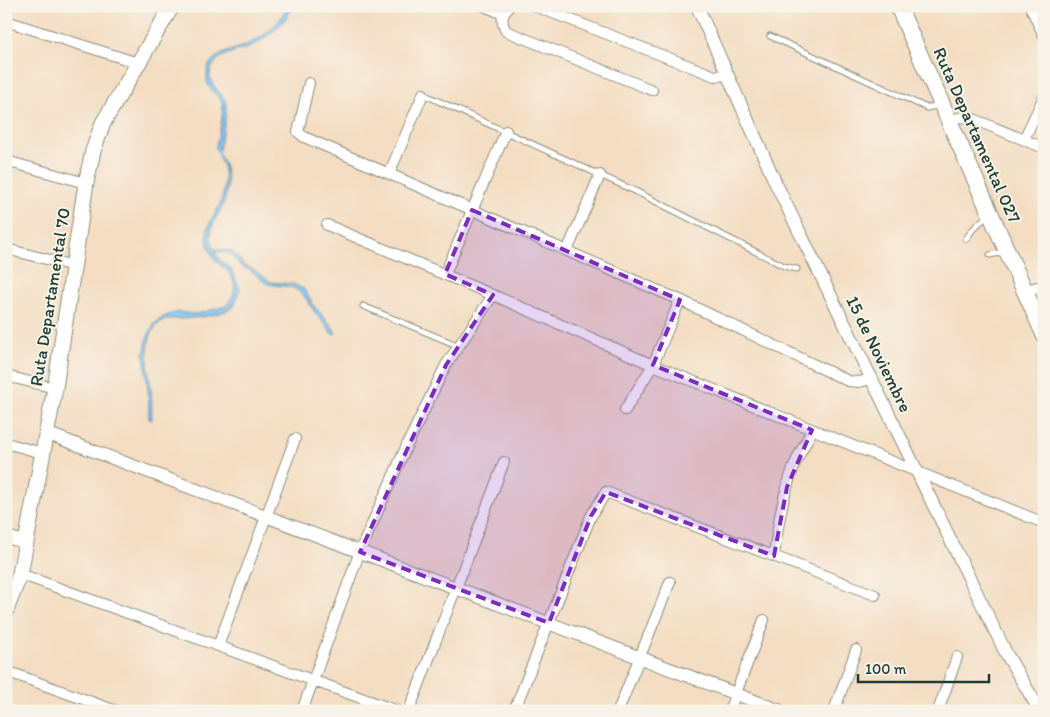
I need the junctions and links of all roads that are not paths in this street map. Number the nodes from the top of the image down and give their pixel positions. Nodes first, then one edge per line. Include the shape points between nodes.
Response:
1 (172, 6) edge
2 (484, 6) edge
3 (535, 6) edge
4 (697, 6) edge
5 (898, 6) edge
6 (1030, 6) edge
7 (506, 10) edge
8 (6, 21) edge
9 (770, 36) dead end
10 (1044, 36) edge
11 (138, 64) junction
12 (728, 75) junction
13 (310, 83) dead end
14 (652, 90) dead end
15 (424, 94) joint
16 (1044, 97) edge
17 (942, 104) junction
18 (949, 120) junction
19 (506, 131) junction
20 (1024, 139) junction
21 (1044, 148) edge
22 (6, 160) edge
23 (388, 174) junction
24 (600, 175) junction
25 (86, 183) junction
26 (472, 210) junction
27 (990, 213) junction
28 (328, 225) dead end
29 (966, 238) dead end
30 (6, 249) edge
31 (567, 251) junction
32 (1007, 252) junction
33 (990, 255) dead end
34 (74, 266) junction
35 (797, 269) dead end
36 (444, 274) junction
37 (1044, 288) edge
38 (1025, 291) junction
39 (493, 295) junction
40 (680, 300) junction
41 (363, 306) dead end
42 (1044, 334) edge
43 (459, 346) junction
44 (653, 365) junction
45 (6, 376) edge
46 (872, 379) junction
47 (55, 388) junction
48 (625, 410) dead end
49 (812, 430) junction
50 (46, 433) junction
51 (295, 439) dead end
52 (6, 443) edge
53 (42, 453) junction
54 (504, 462) dead end
55 (918, 473) junction
56 (267, 517) junction
57 (1044, 523) edge
58 (6, 537) edge
59 (25, 542) junction
60 (360, 552) junction
61 (774, 556) junction
62 (20, 574) junction
63 (670, 582) dead end
64 (456, 588) junction
65 (875, 595) dead end
66 (6, 610) edge
67 (764, 620) dead end
68 (549, 623) junction
69 (218, 646) junction
70 (856, 650) dead end
71 (957, 656) dead end
72 (640, 657) junction
73 (6, 671) edge
74 (313, 681) junction
75 (735, 694) junction
76 (116, 711) edge
77 (302, 711) edge
78 (397, 711) edge
79 (409, 711) edge
80 (514, 711) edge
81 (618, 711) edge
82 (729, 711) edge
83 (781, 711) edge
84 (834, 711) edge
85 (938, 711) edge
86 (1040, 711) edge

1 - 11 main road, Ruta Departamental 70
2 - 7 street
3 - 12 street via 716,76
4 - 12 street, 15 de Noviembre
5 - 17 main road, Ruta Departamental 027
6 - 10 street
7 - 14 street via 502,23 506,31
8 - 11 street
9 - 17 lane via 926,108
11 - 25 main road, Ruta Departamental 70 via 103,123
12 - 46 street, 15 de Noviembre via 777,186
13 - 23 street via 298,132
15 - 19 lane
15 - 23 street
16 - 20 street
17 - 18 main road, Ruta Departamental 027
18 - 20 street via 964,116
18 - 27 main road, Ruta Departamental 027
19 - 24 lane
19 - 26 street
20 - 21 street
22 - 25 street
23 - 26 street
24 - 31 street
24 - 35 lane via 784,266
25 - 34 main road, Ruta Departamental 70
26 - 31 street
26 - 36 street
27 - 29 lane
27 - 32 main road, Ruta Departamental 027
28 - 36 street
30 - 34 street
31 - 40 street
32 - 33 lane
32 - 38 main road, Ruta Departamental 027
34 - 47 main road, Ruta Departamental 70
36 - 39 street
37 - 38 street
38 - 42 main road, Ruta Departamental 027
39 - 43 street
39 - 44 street
40 - 44 street
40 - 46 street via 848,381
41 - 43 lane
43 - 60 street via 446,365 407,445
44 - 48 street
44 - 49 street
45 - 47 street
46 - 55 street, 15 de Noviembre
47 - 50 main road, Ruta Departamental 70
49 - 55 street
49 - 61 street via 787,487
50 - 53 main road, Ruta Departamental 70
50 - 56 street
51 - 56 street
52 - 53 street
53 - 59 main road, Ruta Departamental 70
54 - 64 street
55 - 57 street
55 - 86 street, 15 de Noviembre via 1006,655
56 - 60 street
56 - 69 street
58 - 59 street
59 - 62 main road, Ruta Departamental 70
60 - 64 street
60 - 74 street
61 - 65 street
61 - 68 street via 606,492 591,516
62 - 66 main road, Ruta Departamental 70
62 - 69 street
63 - 72 street
64 - 68 street
64 - 79 street
67 - 75 street
68 - 72 street
68 - 80 street
69 - 74 street
70 - 84 street
71 - 85 street
72 - 75 street
72 - 81 street
73 - 76 street
74 - 77 street
74 - 78 street
75 - 82 street
75 - 83 street

